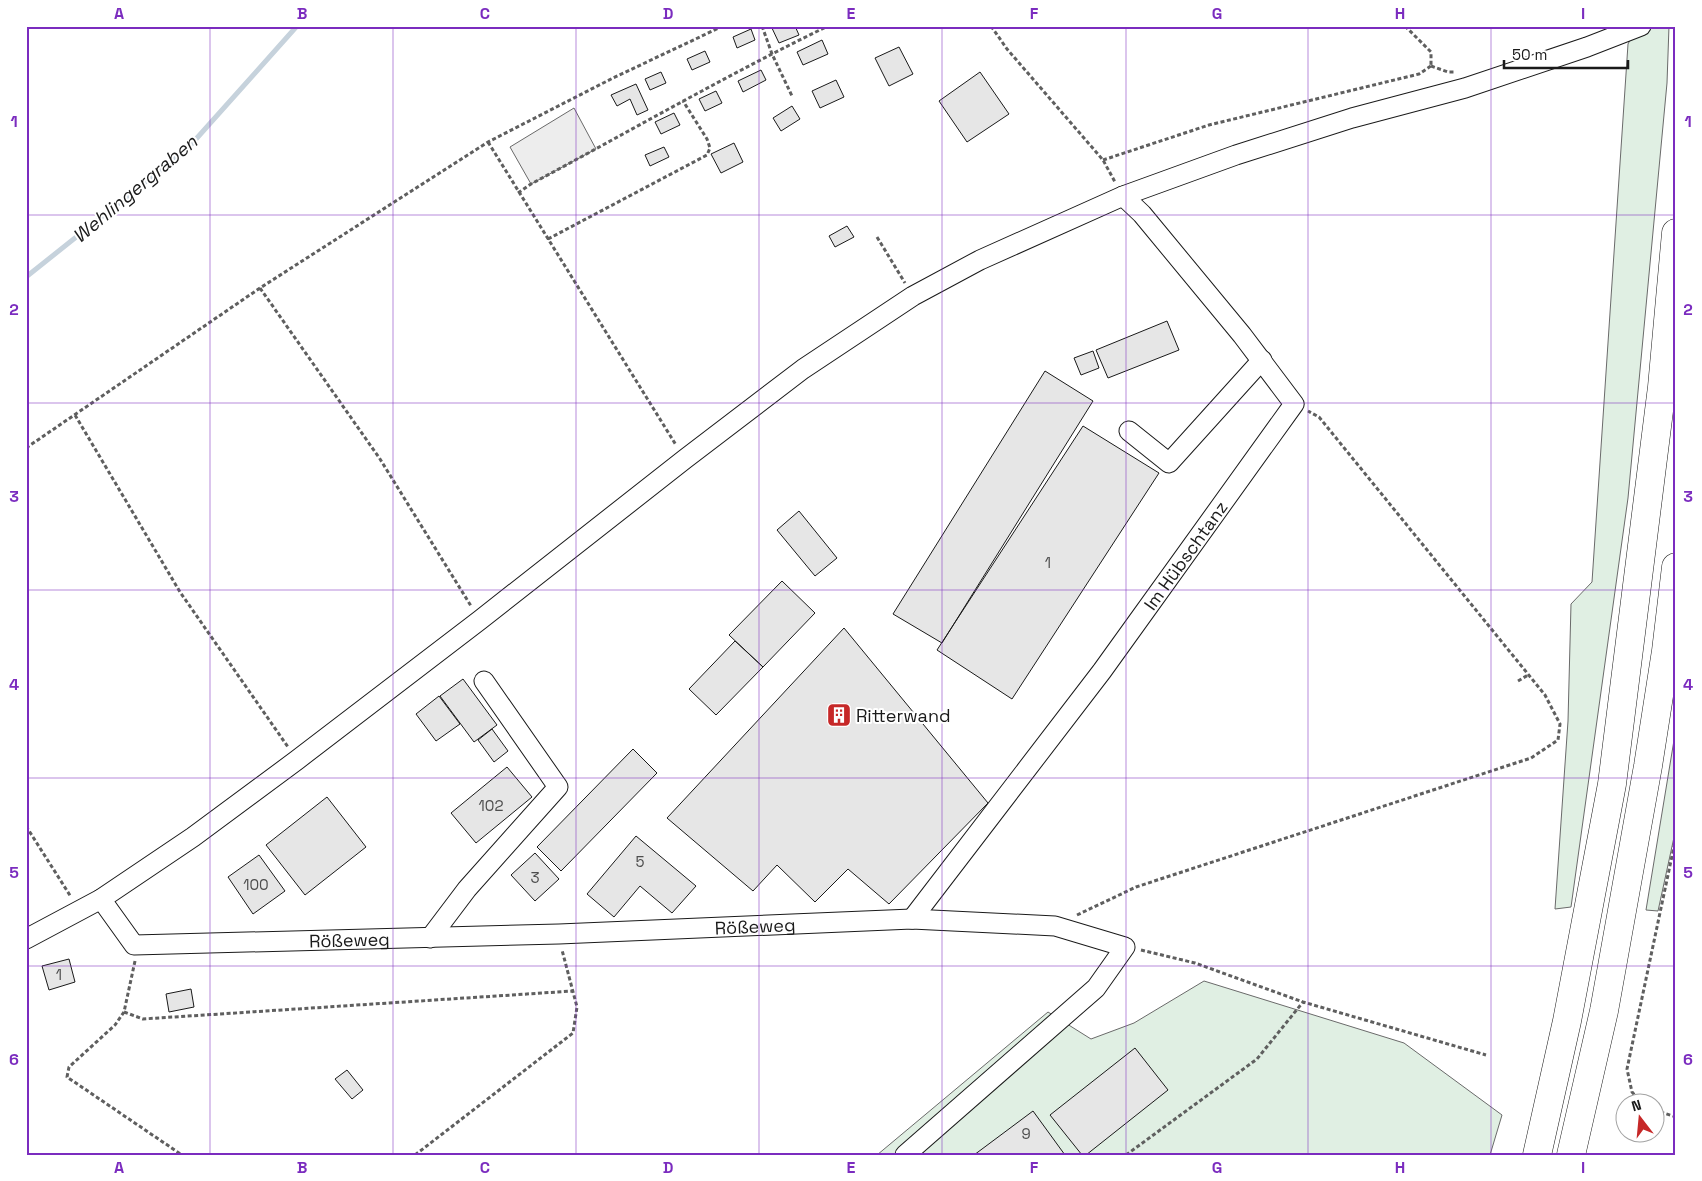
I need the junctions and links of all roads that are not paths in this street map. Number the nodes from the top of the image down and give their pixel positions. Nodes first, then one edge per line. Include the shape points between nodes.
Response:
1 (1641, 26) edge
2 (1124, 196) junction
3 (1676, 233) edge
4 (1262, 360) junction
5 (1129, 431) dead end
6 (1676, 566) edge
7 (484, 681) dead end
8 (101, 899) junction
9 (912, 919) junction
10 (430, 938) junction
11 (26, 939) edge
12 (905, 1155) edge
13 (1537, 1155) edge
14 (1571, 1155) edge

1 - 2 street via 1464,88 1352,118 1236,155
2 - 4 street
2 - 8 street via 980,260 913,296 803,369 297,760 193,837
3 - 13 highway via 1662,387 1612,784 1567,1021
4 - 5 street via 1169,463
4 - 9 street, Im Hübschtanz via 1294,404 1102,671
6 - 14 highway via 1648,766 1604,1011
7 - 10 street via 558,787 467,889
8 - 10 street, Rößeweg via 134,945
8 - 11 street
9 - 10 street, Rößeweg
9 - 12 street, Rößeweg via 1055,926 1125,947 1096,988

